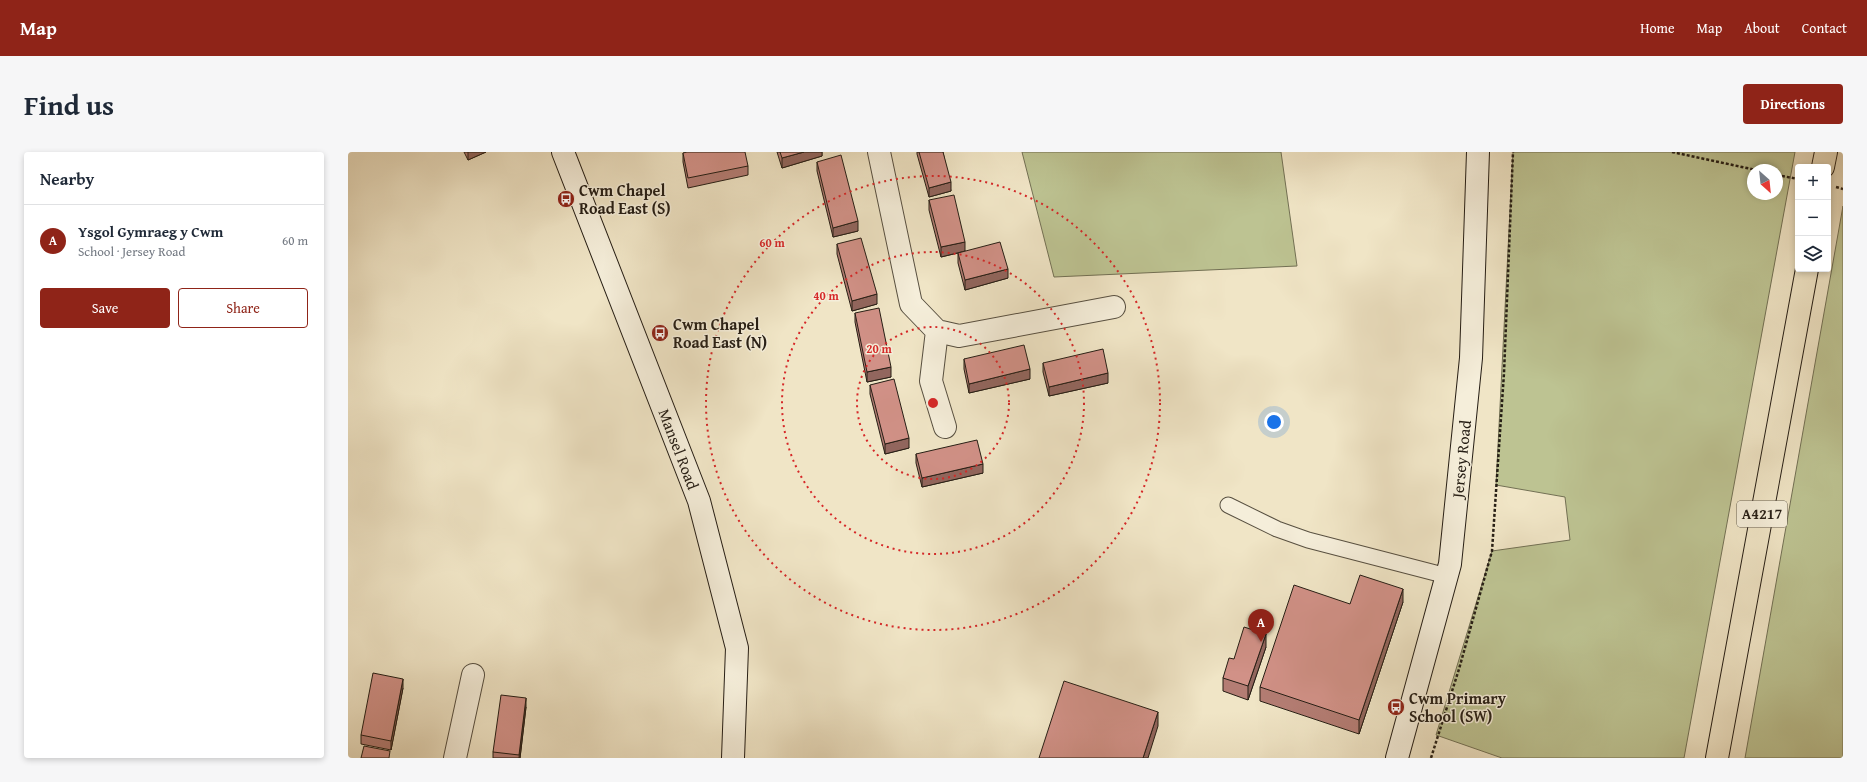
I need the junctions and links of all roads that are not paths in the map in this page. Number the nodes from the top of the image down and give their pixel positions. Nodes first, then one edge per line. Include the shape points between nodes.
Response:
1 (564, 152) edge
2 (879, 152) edge
3 (1478, 152) edge
4 (1806, 272) edge
5 (1114, 307) dead end
6 (937, 331) junction
7 (945, 427) dead end
8 (1228, 505) dead end
9 (1447, 576) junction
10 (473, 675) dead end
11 (455, 758) edge
12 (733, 758) edge
13 (1397, 758) edge
14 (1717, 758) edge

1 - 12 street, Mansel Road via 699,501 737,648
2 - 6 street via 911,304
3 - 9 street, Jersey Road via 1471,358
4 - 14 main road, A4217
5 - 6 street via 959,336
6 - 7 street via 931,381
8 - 9 lane via 1277,529 1308,540
9 - 13 street, Jersey Road
10 - 11 street

